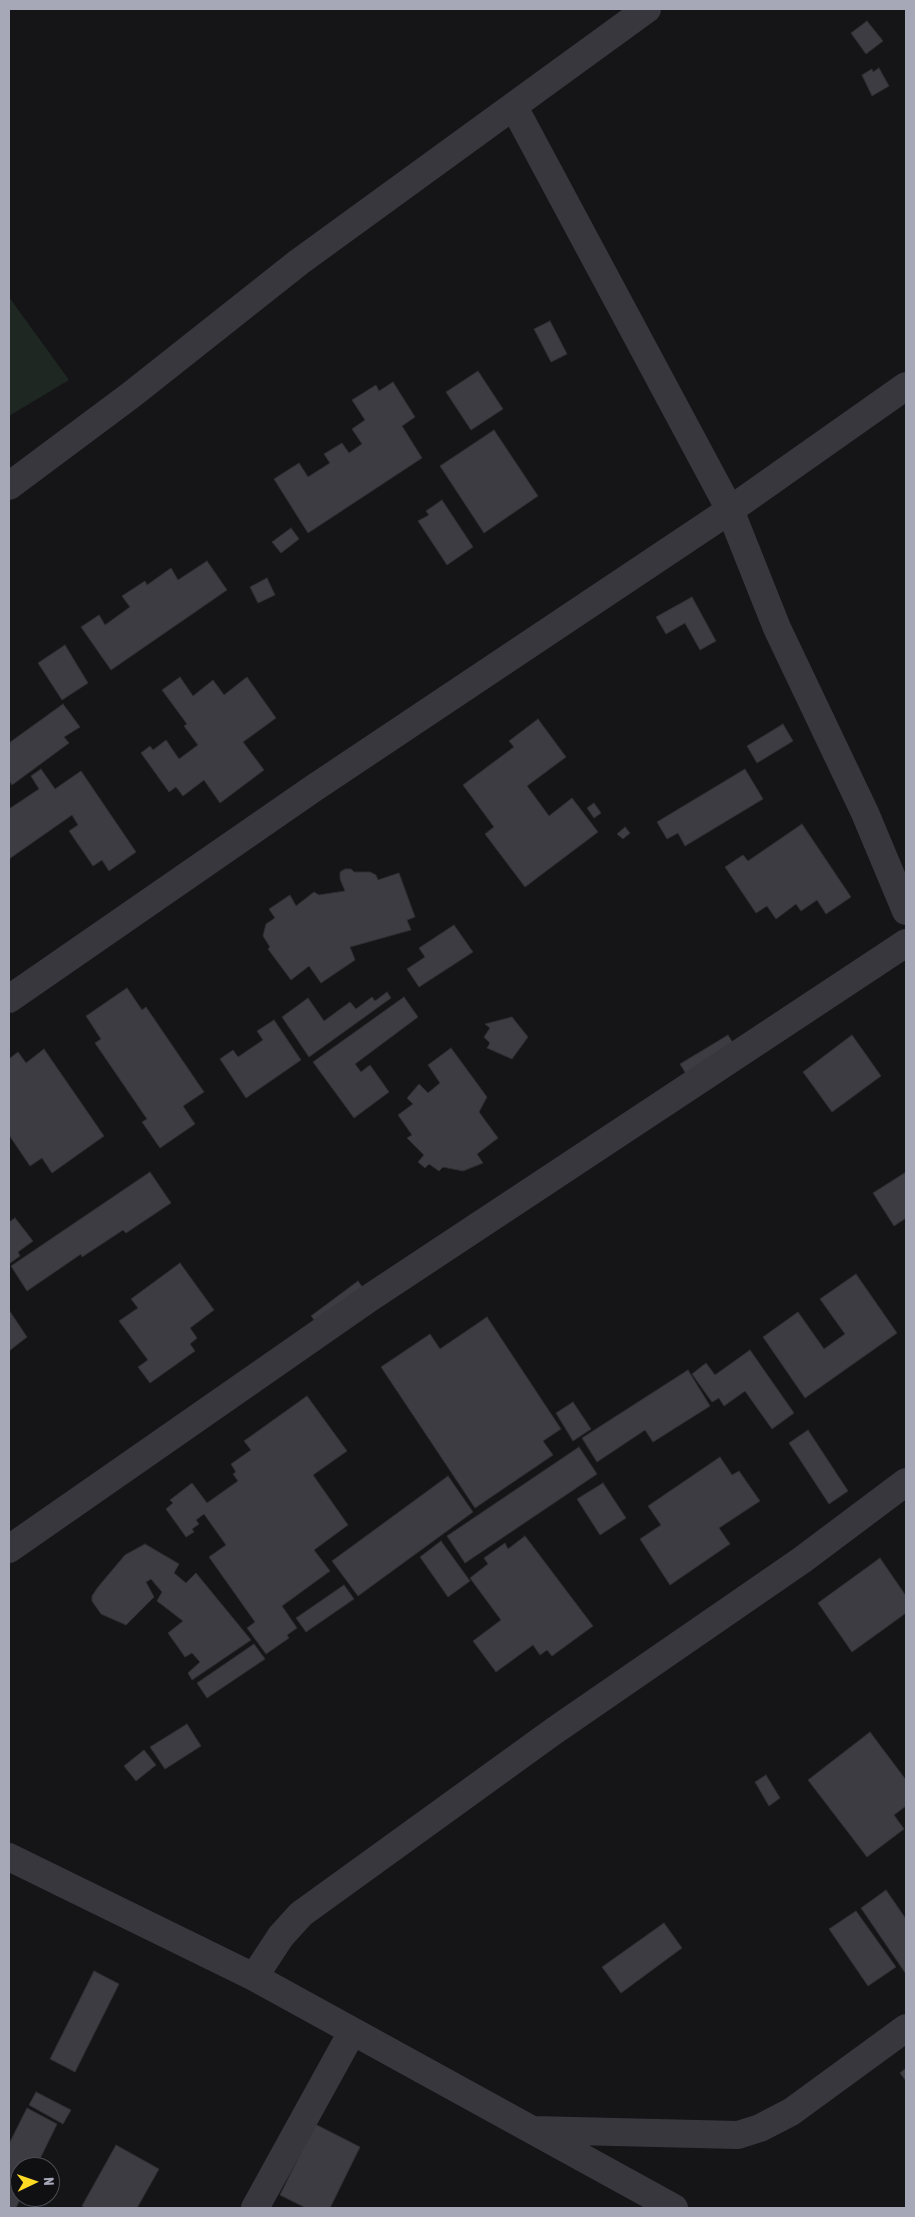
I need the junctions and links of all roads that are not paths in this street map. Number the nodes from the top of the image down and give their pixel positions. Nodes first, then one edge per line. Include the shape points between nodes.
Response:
1 (647, 9) edge
2 (514, 107) junction
3 (906, 386) edge
4 (9, 486) edge
5 (730, 510) junction
6 (906, 911) edge
7 (906, 943) edge
8 (9, 999) edge
9 (906, 1482) edge
10 (9, 1549) edge
11 (9, 1857) edge
12 (254, 1977) junction
13 (906, 2028) edge
14 (352, 2032) junction
15 (530, 2130) junction
16 (255, 2208) edge
17 (674, 2208) edge

1 - 2 street
2 - 4 street via 299,262 131,395
2 - 5 street
3 - 5 street
5 - 6 street via 777,628 865,812
5 - 8 street via 314,788
7 - 10 street via 371,1297
9 - 12 street via 802,1560 554,1731 301,1914 281,1936
11 - 12 street
12 - 14 street
13 - 15 street via 791,2112 760,2128 738,2134
14 - 15 street
14 - 16 street
15 - 17 street

